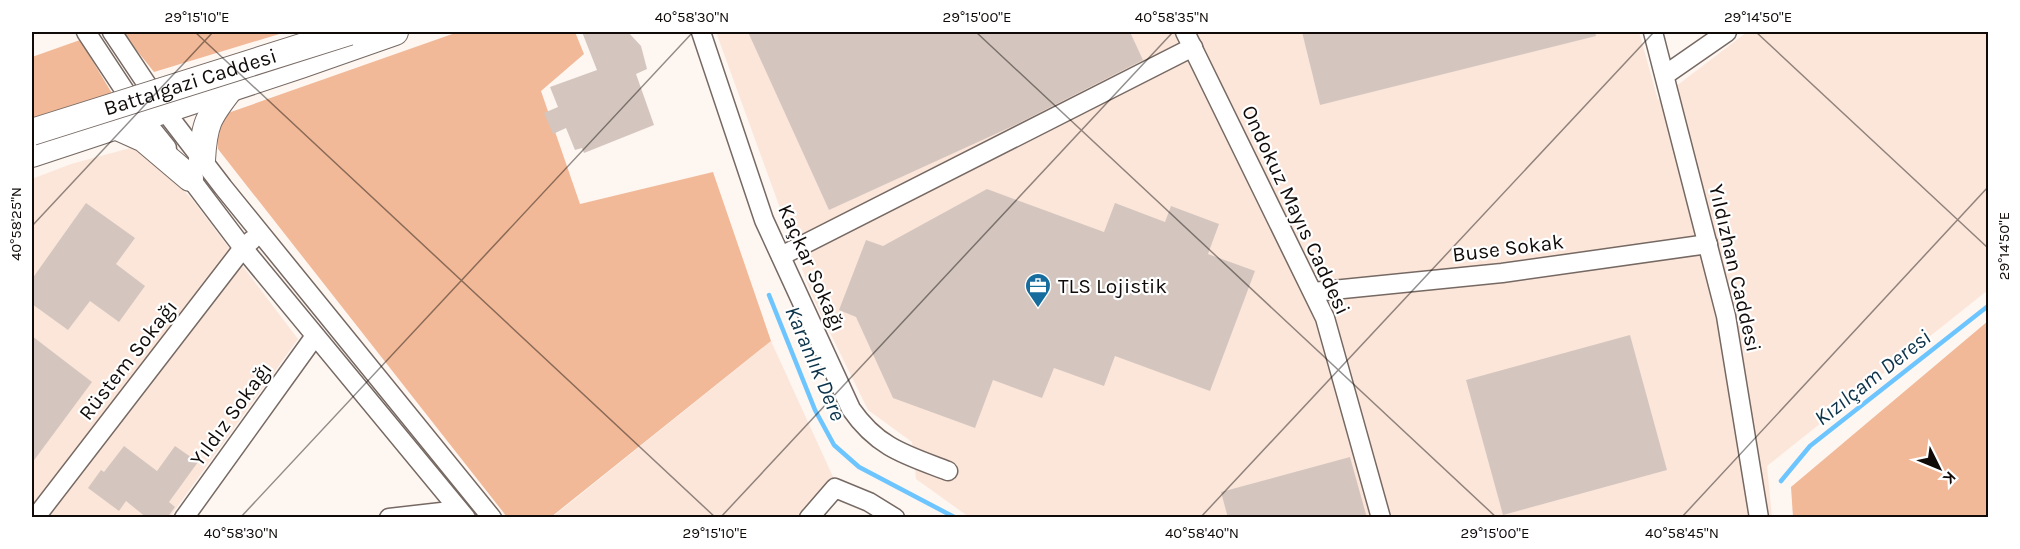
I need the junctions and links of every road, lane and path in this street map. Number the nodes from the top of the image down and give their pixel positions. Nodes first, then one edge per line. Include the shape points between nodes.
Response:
1 (86, 32) edge
2 (112, 32) edge
3 (349, 32) edge
4 (395, 32) edge
5 (701, 32) edge
6 (1653, 32) edge
7 (1727, 32) edge
8 (1189, 39) edge
9 (1665, 75) junction
10 (230, 88) junction
11 (153, 114) junction
12 (116, 126) junction
13 (32, 132) edge
14 (32, 154) edge
15 (196, 169) junction
16 (260, 232) junction
17 (1708, 244) junction
18 (243, 248) junction
19 (781, 256) junction
20 (1313, 292) junction
21 (315, 336) junction
22 (948, 471) dead end
23 (463, 514) edge
24 (34, 518) edge
25 (184, 518) edge
26 (389, 518) edge
27 (492, 518) edge
28 (809, 518) edge
29 (895, 518) edge
30 (1381, 518) edge
31 (1759, 518) edge

1 - 11 street
2 - 11 street
3 - 13 main road, Battalgazi Caddesi, bridge
4 - 10 main road, Battalgazi Caddesi
5 - 19 street, Kaçkar Sokağı via 764,220
6 - 9 street, Yıldızhan Caddesi
7 - 9 street
8 - 19 street
8 - 20 street, Ondokuz Mayıs Caddesi
9 - 17 street, Yıldızhan Caddesi
10 - 11 main road, Battalgazi Caddesi
10 - 15 main road via 210,113
11 - 12 main road, Battalgazi Caddesi
11 - 15 street
12 - 14 main road, Battalgazi Caddesi
12 - 15 main road
15 - 16 street
15 - 18 street
16 - 18 street, Rüstem Sokağı
16 - 27 street
17 - 20 street, Buse Sokak via 1502,273
17 - 31 street, Yıldızhan Caddesi via 1726,316
18 - 21 street
18 - 24 street, Rüstem Sokağı
19 - 22 street, Kaçkar Sokağı via 859,420 892,449
20 - 30 street, Ondokuz Mayıs Caddesi via 1325,318
21 - 23 street
21 - 25 street, Yıldız Sokağı
23 - 26 street
28 - 29 street via 836,488

